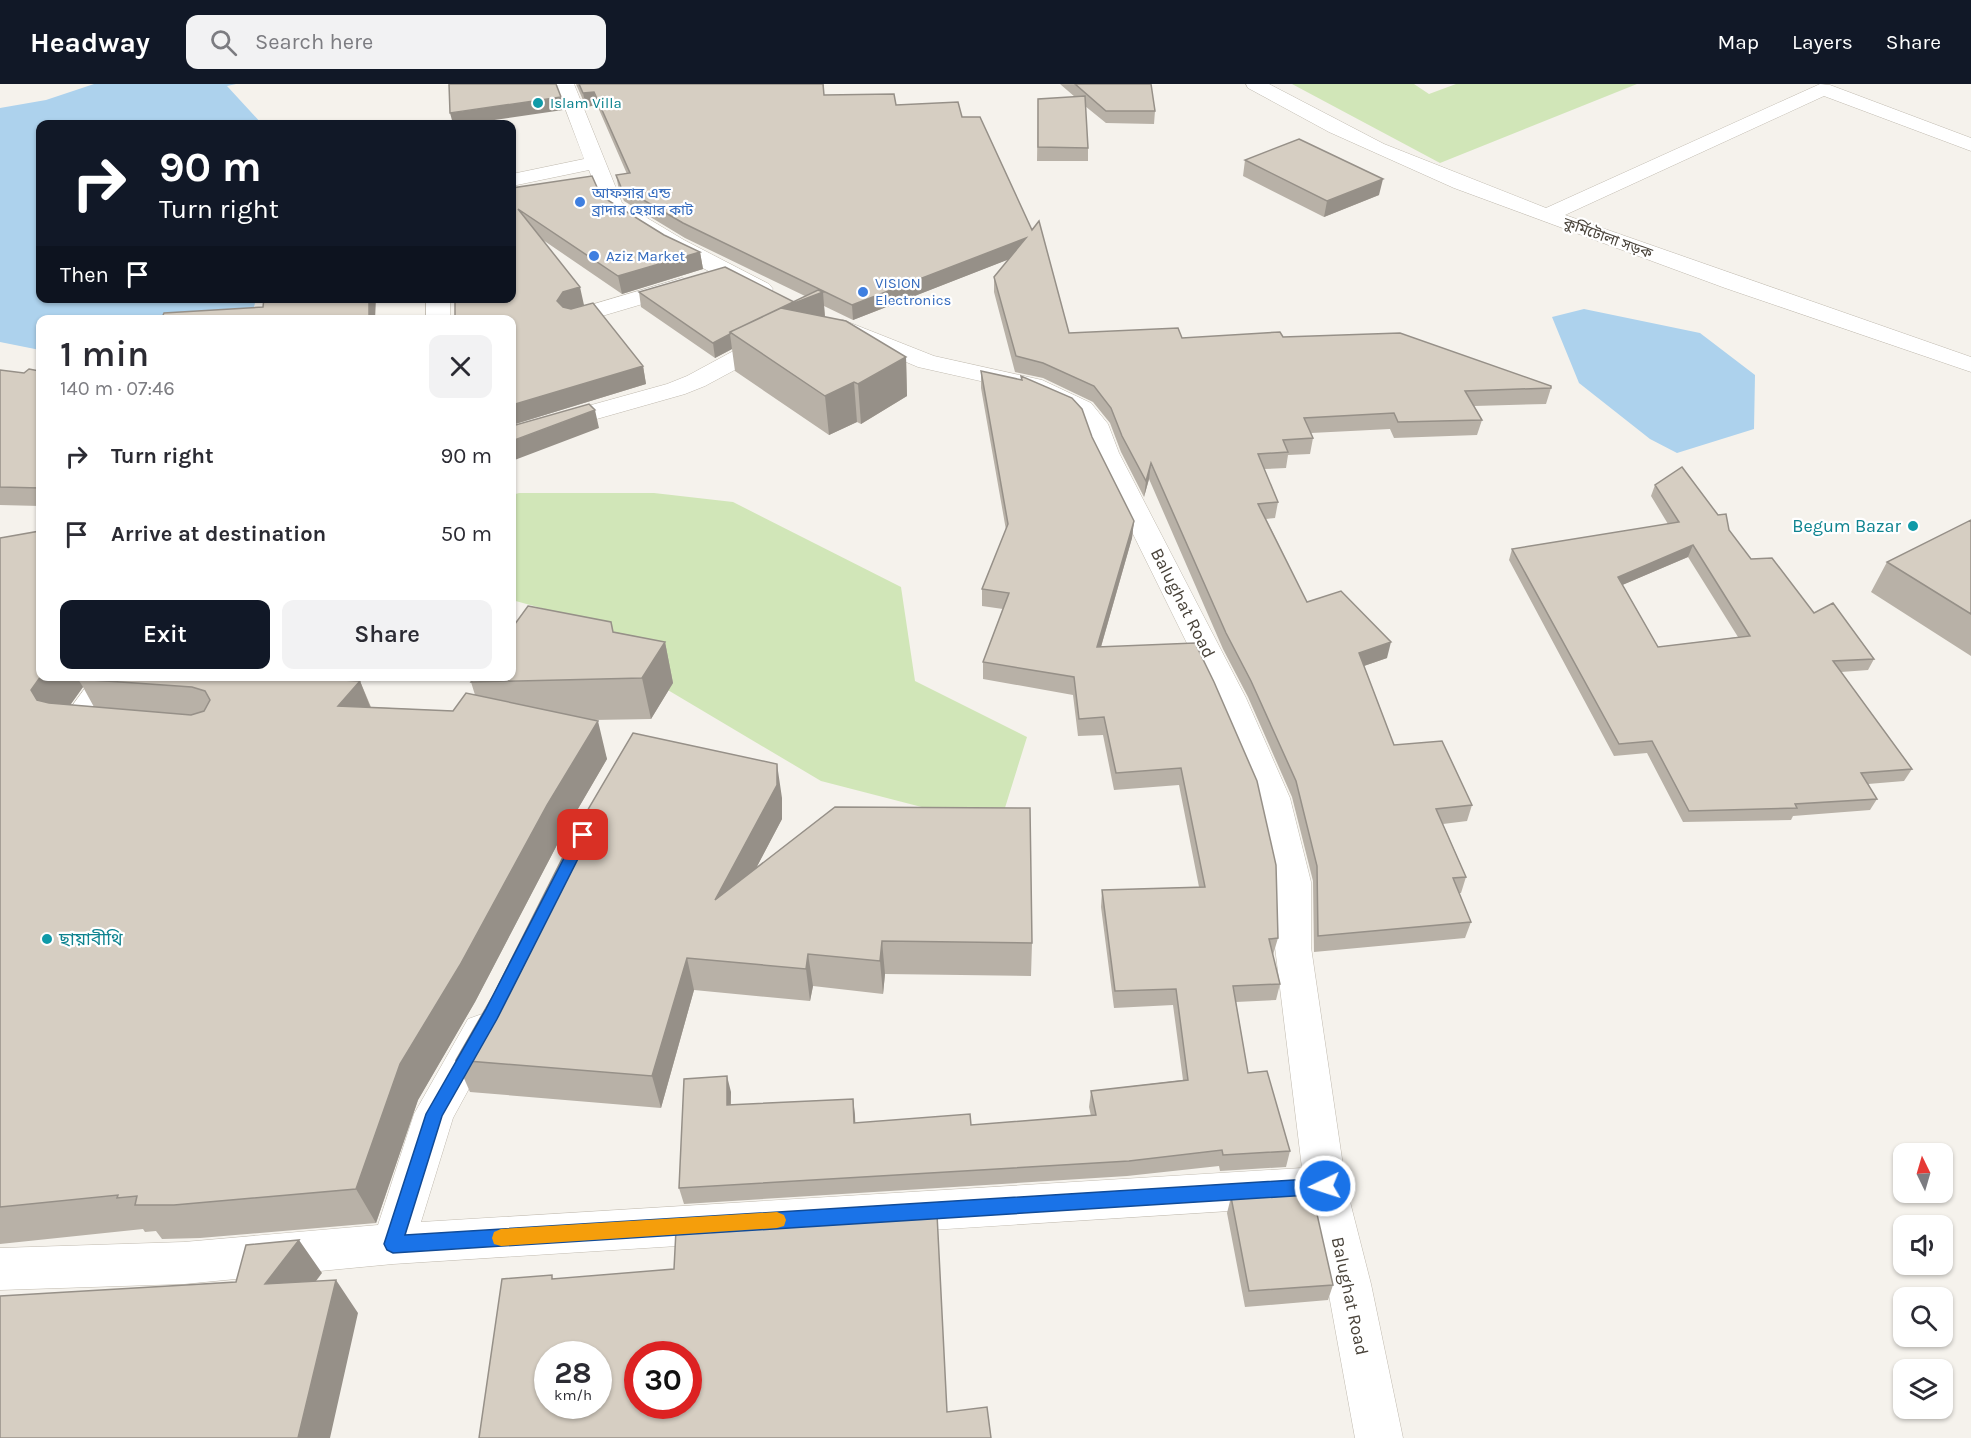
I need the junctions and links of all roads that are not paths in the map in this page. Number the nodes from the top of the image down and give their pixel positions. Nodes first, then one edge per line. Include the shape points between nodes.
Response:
1 (565, 84) edge
2 (1256, 84) edge
3 (1816, 87) edge
4 (1971, 145) edge
5 (595, 163) junction
6 (516, 179) edge
7 (1546, 216) junction
8 (727, 272) junction
9 (781, 299) edge
10 (575, 317) edge
11 (1971, 365) edge
12 (516, 434) edge
13 (107, 681) edge
14 (118, 732) edge
15 (496, 1004) edge
16 (1325, 1186) junction
17 (393, 1244) junction
18 (0, 1269) edge
19 (1379, 1438) edge

1 - 5 street
2 - 7 street, কুর্মিটোলা সড়ক via 1300,111 1368,144
3 - 4 street
3 - 7 street
5 - 6 street
5 - 8 street via 613,206
7 - 11 street, কুর্মিটোলা সড়ক
8 - 9 street
8 - 10 street
12 - 16 street, Balughat Road via 676,389 809,322 927,362 1033,385 1082,408 1095,424 1230,698 1273,798 1293,882 1293,947
13 - 14 street via 72,728
15 - 17 street via 434,1114
16 - 17 street
16 - 19 street, Balughat Road
17 - 18 street via 184,1263

